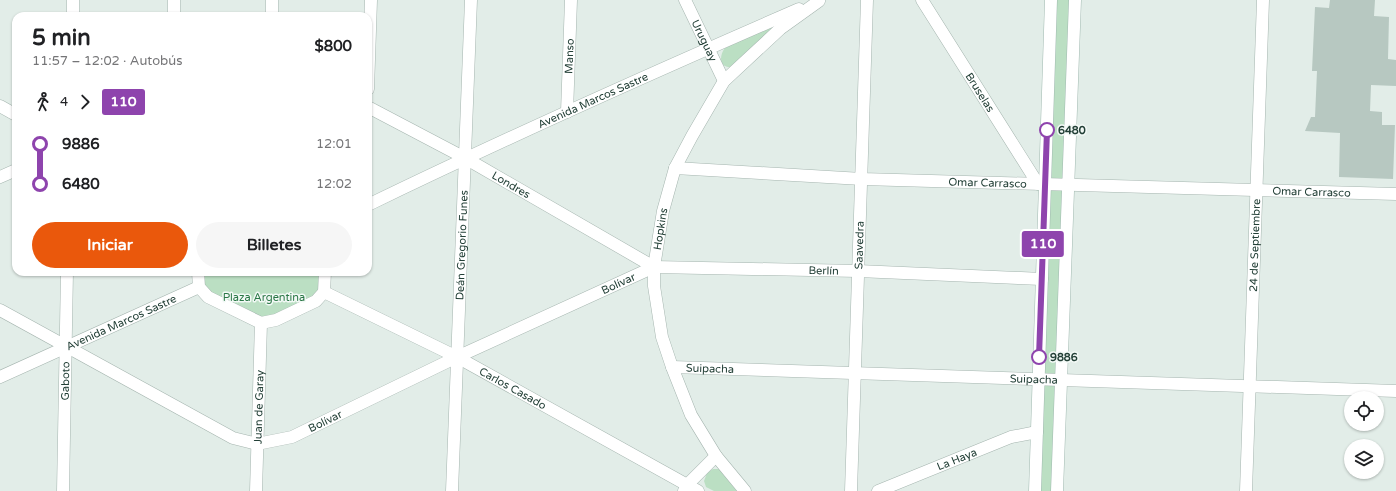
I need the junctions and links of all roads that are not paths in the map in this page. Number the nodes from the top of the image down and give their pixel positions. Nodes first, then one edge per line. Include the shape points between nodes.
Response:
1 (73, 0) edge
2 (174, 0) edge
3 (272, 0) edge
4 (371, 0) edge
5 (471, 0) edge
6 (571, 0) edge
7 (685, 0) edge
8 (819, 0) edge
9 (868, 0) edge
10 (922, 0) edge
11 (1051, 0) edge
12 (1075, 0) edge
13 (1263, 0) edge
14 (73, 12) edge
15 (174, 12) edge
16 (272, 12) edge
17 (371, 12) edge
18 (708, 48) junction
19 (724, 81) junction
20 (0, 106) edge
21 (372, 109) edge
22 (567, 112) junction
23 (12, 113) edge
24 (465, 158) junction
25 (675, 168) junction
26 (12, 172) edge
27 (0, 177) edge
28 (862, 179) junction
29 (1041, 184) junction
30 (1068, 185) junction
31 (1256, 190) junction
32 (1396, 194) edge
33 (372, 203) edge
34 (654, 267) junction
35 (858, 271) junction
36 (68, 276) edge
37 (198, 276) edge
38 (325, 276) edge
39 (1042, 279) junction
40 (198, 286) junction
41 (324, 292) junction
42 (0, 310) edge
43 (261, 323) junction
44 (66, 347) junction
45 (457, 357) junction
46 (672, 367) junction
47 (855, 373) junction
48 (0, 377) edge
49 (1039, 379) junction
50 (1061, 380) junction
51 (1249, 386) junction
52 (1396, 391) edge
53 (1037, 432) junction
54 (257, 444) junction
55 (716, 456) junction
56 (685, 488) edge
57 (63, 491) edge
58 (256, 491) edge
59 (452, 491) edge
60 (698, 491) edge
61 (745, 491) edge
62 (851, 491) edge
63 (878, 491) edge
64 (1035, 491) edge
65 (1057, 491) edge
66 (1246, 491) edge

1 - 14 street
2 - 15 street
3 - 16 street
4 - 17 street
5 - 24 street, Deán Gregorio Funes
6 - 22 street, Manso
7 - 18 street, Uruguay
8 - 18 street, Avenida Marcos Sastre
8 - 19 street, Hopkins via 780,29
9 - 28 street, Saavedra
10 - 29 street, Bruselas
11 - 29 street
12 - 30 street
13 - 31 street, 24 de Septiembre
18 - 19 street, Uruguay
18 - 22 street, Avenida Marcos Sastre
19 - 25 street, Hopkins
20 - 23 street
21 - 24 street, Londres
22 - 24 street, Avenida Marcos Sastre
24 - 33 street, Avenida Marcos Sastre
24 - 34 street, Londres
24 - 45 street, Deán Gregorio Funes
25 - 28 street, Omar Carrasco
25 - 34 street, Hopkins via 663,211
26 - 27 street
28 - 29 street, Omar Carrasco
28 - 35 street, Saavedra
29 - 30 street, Omar Carrasco
29 - 39 street
30 - 31 street, Omar Carrasco
30 - 50 street
31 - 32 street, Omar Carrasco
31 - 51 street, 24 de Septiembre
34 - 35 street, Berlín
34 - 45 street, Bolívar
34 - 46 street, Hopkins via 654,286 662,336
35 - 39 street, Berlín
35 - 47 street, Saavedra
36 - 44 street, Gaboto
37 - 40 street
38 - 41 street
39 - 49 street
40 - 43 street via 208,297
40 - 44 street, Avenida Marcos Sastre
41 - 43 street via 316,301 276,320
41 - 45 street, Carlos Casado
42 - 44 street, Bolívar
43 - 54 street, Juan de Garay
44 - 48 street, Avenida Marcos Sastre
44 - 54 street, Bolívar via 233,438
44 - 57 street, Gaboto
45 - 54 street, Bolívar via 292,437
45 - 56 street, Carlos Casado
45 - 59 street, Deán Gregorio Funes
46 - 47 street, Suipacha
46 - 55 street, Hopkins via 692,415
47 - 49 street, Suipacha
47 - 62 street, Saavedra
49 - 50 street, Suipacha
49 - 53 street
50 - 51 street, Suipacha
50 - 65 street
51 - 52 street, Suipacha
51 - 66 street, 24 de Septiembre
53 - 63 street, La Haya via 1011,437
53 - 64 street
54 - 58 street, Juan de Garay
55 - 56 street
55 - 61 street, Hopkins
56 - 60 street, Carlos Casado

